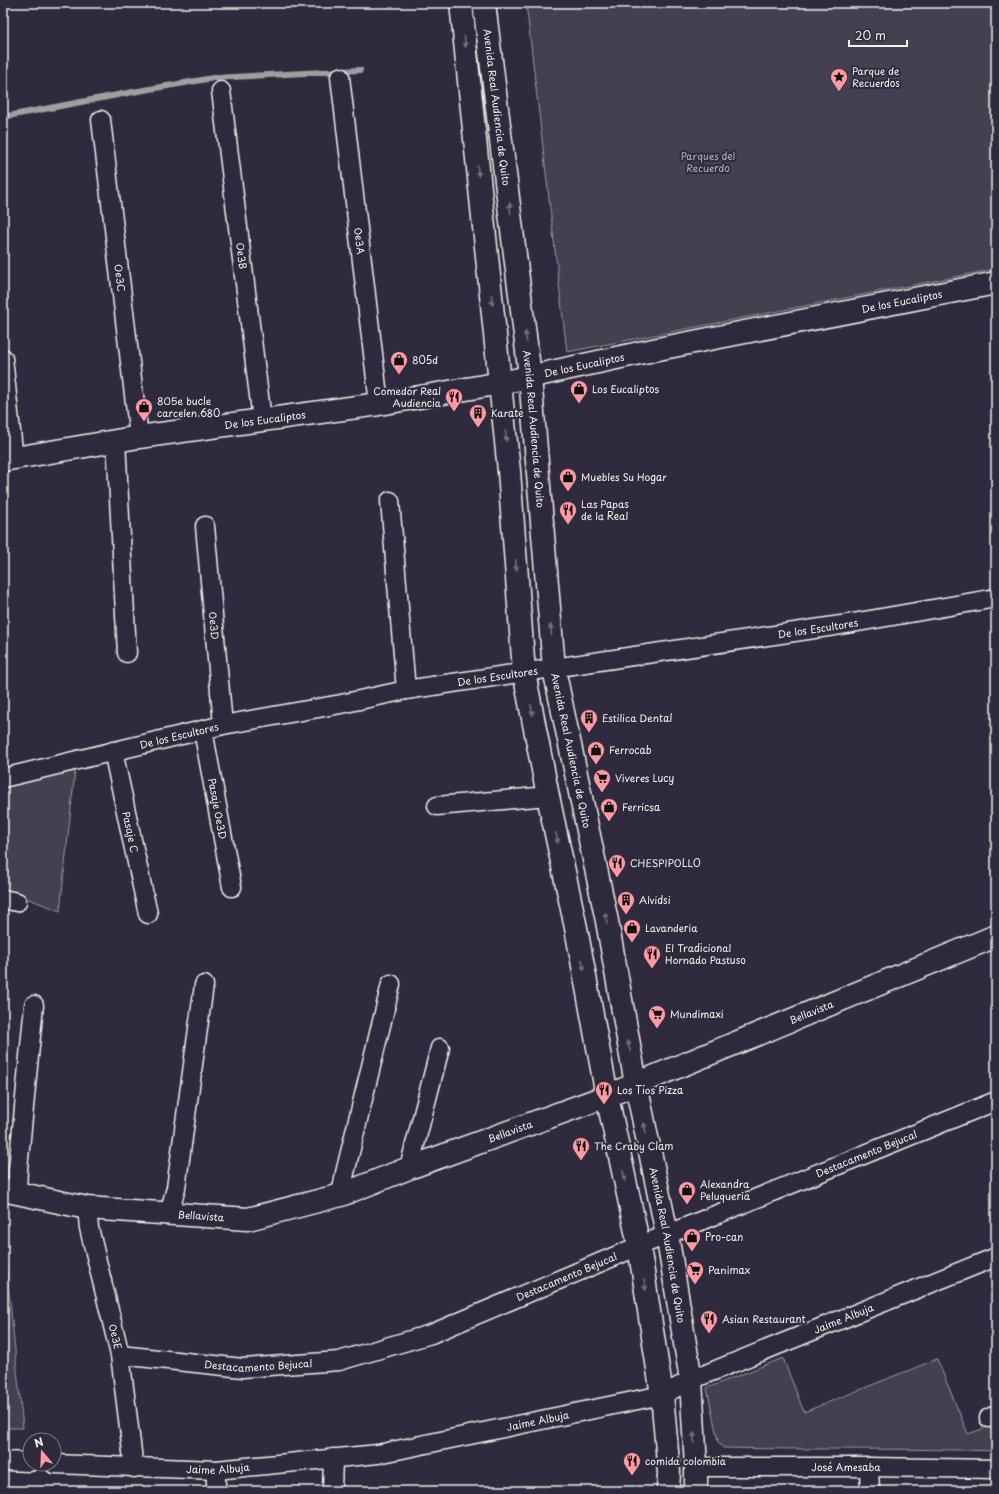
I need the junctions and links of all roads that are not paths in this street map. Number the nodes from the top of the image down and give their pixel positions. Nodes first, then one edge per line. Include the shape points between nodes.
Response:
1 (461, 3) edge
2 (484, 3) edge
3 (340, 77) dead end
4 (221, 91) dead end
5 (101, 120) dead end
6 (996, 283) edge
7 (3, 358) edge
8 (530, 376) junction
9 (501, 383) junction
10 (379, 404) junction
11 (262, 420) junction
12 (139, 436) junction
13 (116, 440) junction
14 (8, 459) edge
15 (390, 501) dead end
16 (205, 526) dead end
17 (996, 598) edge
18 (127, 653) dead end
19 (554, 669) junction
20 (524, 672) junction
21 (406, 690) junction
22 (223, 725) junction
23 (203, 730) junction
24 (113, 751) junction
25 (3, 778) edge
26 (548, 796) junction
27 (437, 806) dead end
28 (232, 887) dead end
29 (148, 914) dead end
30 (996, 936) edge
31 (391, 984) dead end
32 (204, 985) dead end
33 (34, 1005) dead end
34 (440, 1048) dead end
35 (636, 1084) junction
36 (607, 1096) junction
37 (996, 1101) edge
38 (409, 1168) junction
39 (10, 1191) edge
40 (340, 1195) junction
41 (87, 1208) junction
42 (169, 1213) junction
43 (668, 1234) junction
44 (639, 1246) junction
45 (996, 1257) edge
46 (120, 1355) junction
47 (691, 1380) junction
48 (662, 1395) junction
49 (333, 1458) junction
50 (3, 1461) edge
51 (22, 1462) edge
52 (62, 1464) edge
53 (696, 1467) junction
54 (869, 1467) junction
55 (134, 1468) junction
56 (996, 1469) edge
57 (216, 1470) junction
58 (216, 1491) edge
59 (332, 1491) edge
60 (668, 1491) edge
61 (696, 1491) edge
62 (870, 1491) edge

1 -> 9 main road
8 -> 2 main road, Avenida Real Audiencia de Quito
3 - 10 street, Oe3A
4 - 11 street, Oe3B
5 - 12 street, Oe3C
6 - 8 main road, De los Eucaliptos
7 - 14 street
8 - 9 main road, De los Eucaliptos
19 -> 8 main road, Avenida Real Audiencia de Quito
9 - 10 main road, De los Eucaliptos
9 -> 20 main road
10 - 11 main road, De los Eucaliptos
11 - 12 main road, De los Eucaliptos
12 - 13 main road, De los Eucaliptos
13 - 14 main road, De los Eucaliptos
13 - 18 street
15 - 21 street
16 - 22 street, Oe3D
17 - 19 street, De los Escultores via 841,625
19 - 20 street, De los Escultores
35 -> 19 main road, Avenida Real Audiencia de Quito via 607,921
20 - 21 street, De los Escultores
20 -> 26 main road
21 - 22 street, De los Escultores
22 - 23 street, De los Escultores
23 - 24 street, De los Escultores
23 - 28 street, Pasaje Oe3D
24 - 25 street, De los Escultores
24 - 29 street, Pasaje C
26 - 27 street
26 -> 36 main road via 576,928
30 - 35 main road, Bellavista
31 - 40 street
32 - 42 street via 176,1188
33 - 39 street via 18,1169
34 - 38 street
35 - 36 main road, Bellavista
43 -> 35 main road, Avenida Real Audiencia de Quito
36 - 38 main road, Bellavista
36 -> 44 main road
37 - 43 street, Destacamento Bejucal
38 - 40 main road, Bellavista
39 - 41 main road, Bellavista
40 - 42 main road, Bellavista via 248,1219
41 - 42 main road, Bellavista
41 - 46 street, Oe3E via 89,1228
43 - 44 street, Destacamento Bejucal
43 - 47 main road, Avenida Real Audiencia de Quito
44 - 46 street, Destacamento Bejucal via 430,1334 339,1360 243,1368
44 -> 48 main road
45 - 47 street, Jaime Albuja
46 - 55 street, Oe3E
47 - 48 street, Jaime Albuja
53 -> 47 main road, Avenida Real Audiencia de Quito
48 - 49 street, Jaime Albuja via 378,1454
48 - 60 main road via 669,1473
49 - 57 street, Jaime Albuja
49 - 59 street
50 - 51 street
52 - 55 street, Jaime Albuja
53 - 54 street, José Amesaba
53 - 61 main road, Avenida Real Audiencia de Quito
54 - 56 street, José Amesaba
54 - 62 street
55 - 57 street, Jaime Albuja
57 - 58 street

